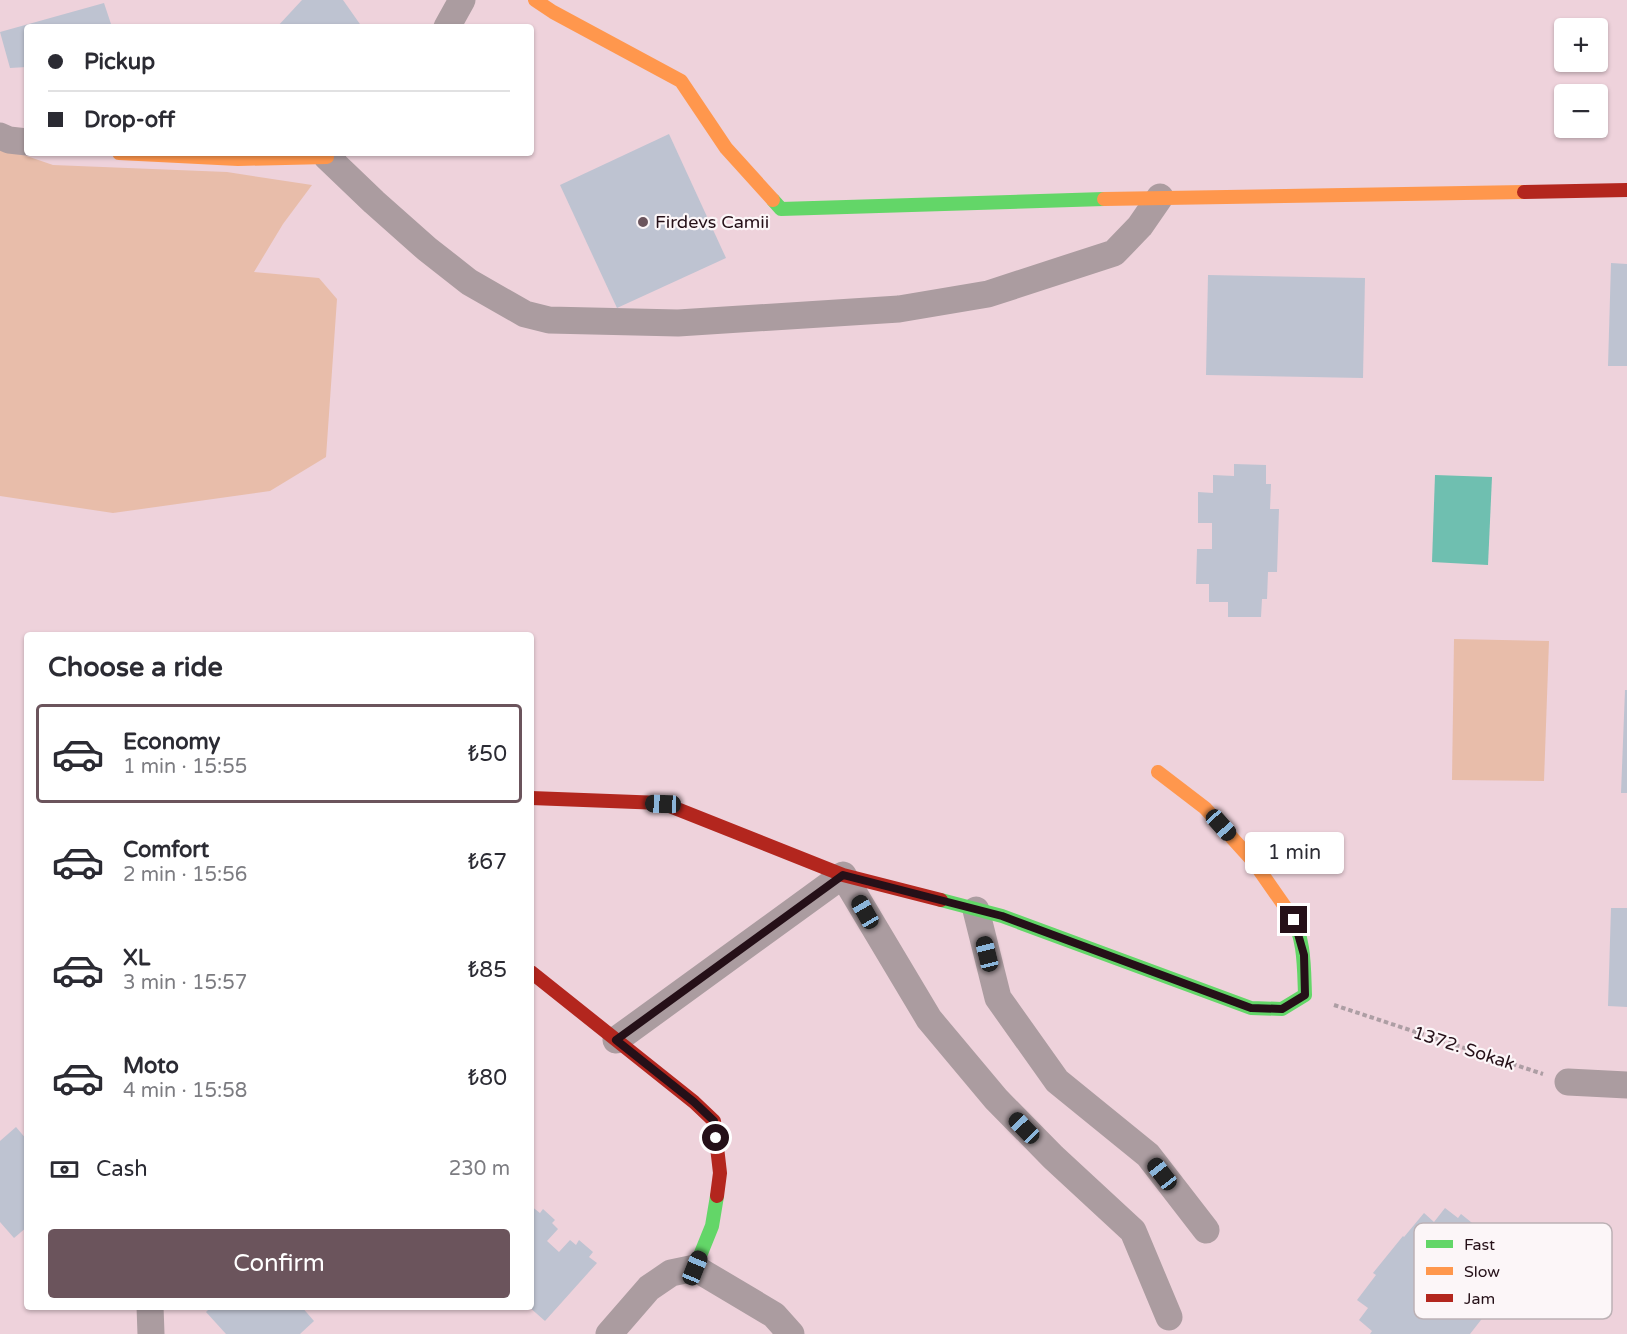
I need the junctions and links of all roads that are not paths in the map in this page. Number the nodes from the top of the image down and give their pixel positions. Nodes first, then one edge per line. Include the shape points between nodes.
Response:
1 (462, 0) edge
2 (535, 0) edge
3 (449, 24) edge
4 (0, 136) edge
5 (24, 142) edge
6 (178, 156) edge
7 (307, 156) edge
8 (331, 156) edge
9 (1627, 190) edge
10 (1160, 197) junction
11 (1158, 772) dead end
12 (534, 798) edge
13 (843, 875) junction
14 (976, 910) junction
15 (534, 974) edge
16 (616, 1040) junction
17 (1568, 1082) road end
18 (1627, 1085) edge
19 (1206, 1230) dead end
20 (695, 1268) junction
21 (150, 1310) edge
22 (1169, 1317) dead end
23 (150, 1334) edge
24 (609, 1334) edge
25 (791, 1334) edge

1 - 3 street
2 - 10 street via 681,81 726,148 781,209
4 - 5 street
6 - 7 street
8 - 10 street via 374,202 469,282 525,314 549,320 678,323 899,309 988,294 1114,253
9 - 10 street
11 - 14 street via 1205,808 1253,861 1294,920 1304,955 1305,995 1282,1009 1251,1008 1002,916
12 - 13 street via 663,804
13 - 14 street
13 - 16 street
13 - 22 street via 929,1019 996,1099 1133,1231
14 - 19 street via 998,998 1057,1081 1148,1155
15 - 16 street
16 - 20 street via 714,1121 720,1173 712,1226
17 - 18 street
20 - 24 street via 671,1273 649,1288
20 - 25 street via 774,1316
21 - 23 street

